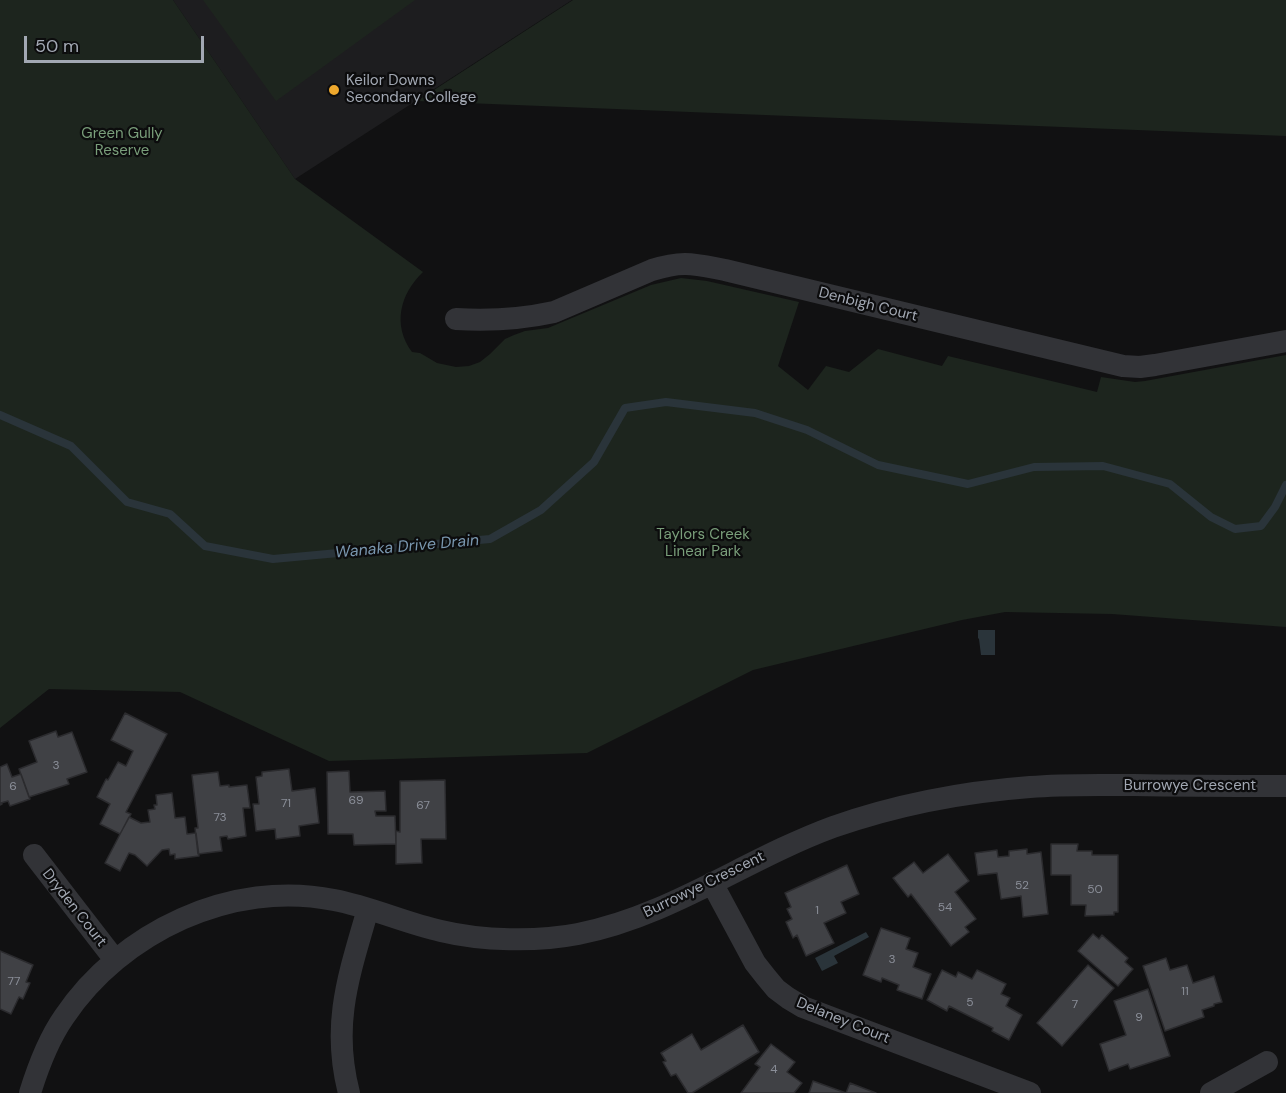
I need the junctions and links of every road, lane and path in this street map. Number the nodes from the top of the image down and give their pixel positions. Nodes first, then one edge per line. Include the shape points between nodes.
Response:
1 (456, 318) dead end
2 (1286, 341) edge
3 (1286, 786) edge
4 (34, 855) dead end
5 (712, 883) junction
6 (368, 909) junction
7 (115, 960) junction
8 (1267, 1062) dead end
9 (30, 1093) edge
10 (349, 1093) edge
11 (1030, 1093) edge
12 (1211, 1093) edge

1 - 2 street, Denbigh Court via 502,320 546,314 652,270 681,263 1123,366 1155,366
3 - 5 street, Burrowye Crescent via 1049,786 964,794 834,827
4 - 7 street, Dryden Court
5 - 6 street, Burrowye Crescent via 630,920 544,938 462,935
5 - 11 street, Delaney Court via 756,963 788,998
6 - 7 street, Burrowye Crescent via 333,899 289,895 226,903 146,938
6 - 10 street via 342,1013 343,1065
7 - 9 street, Burrowye Crescent via 62,1019
8 - 12 street

